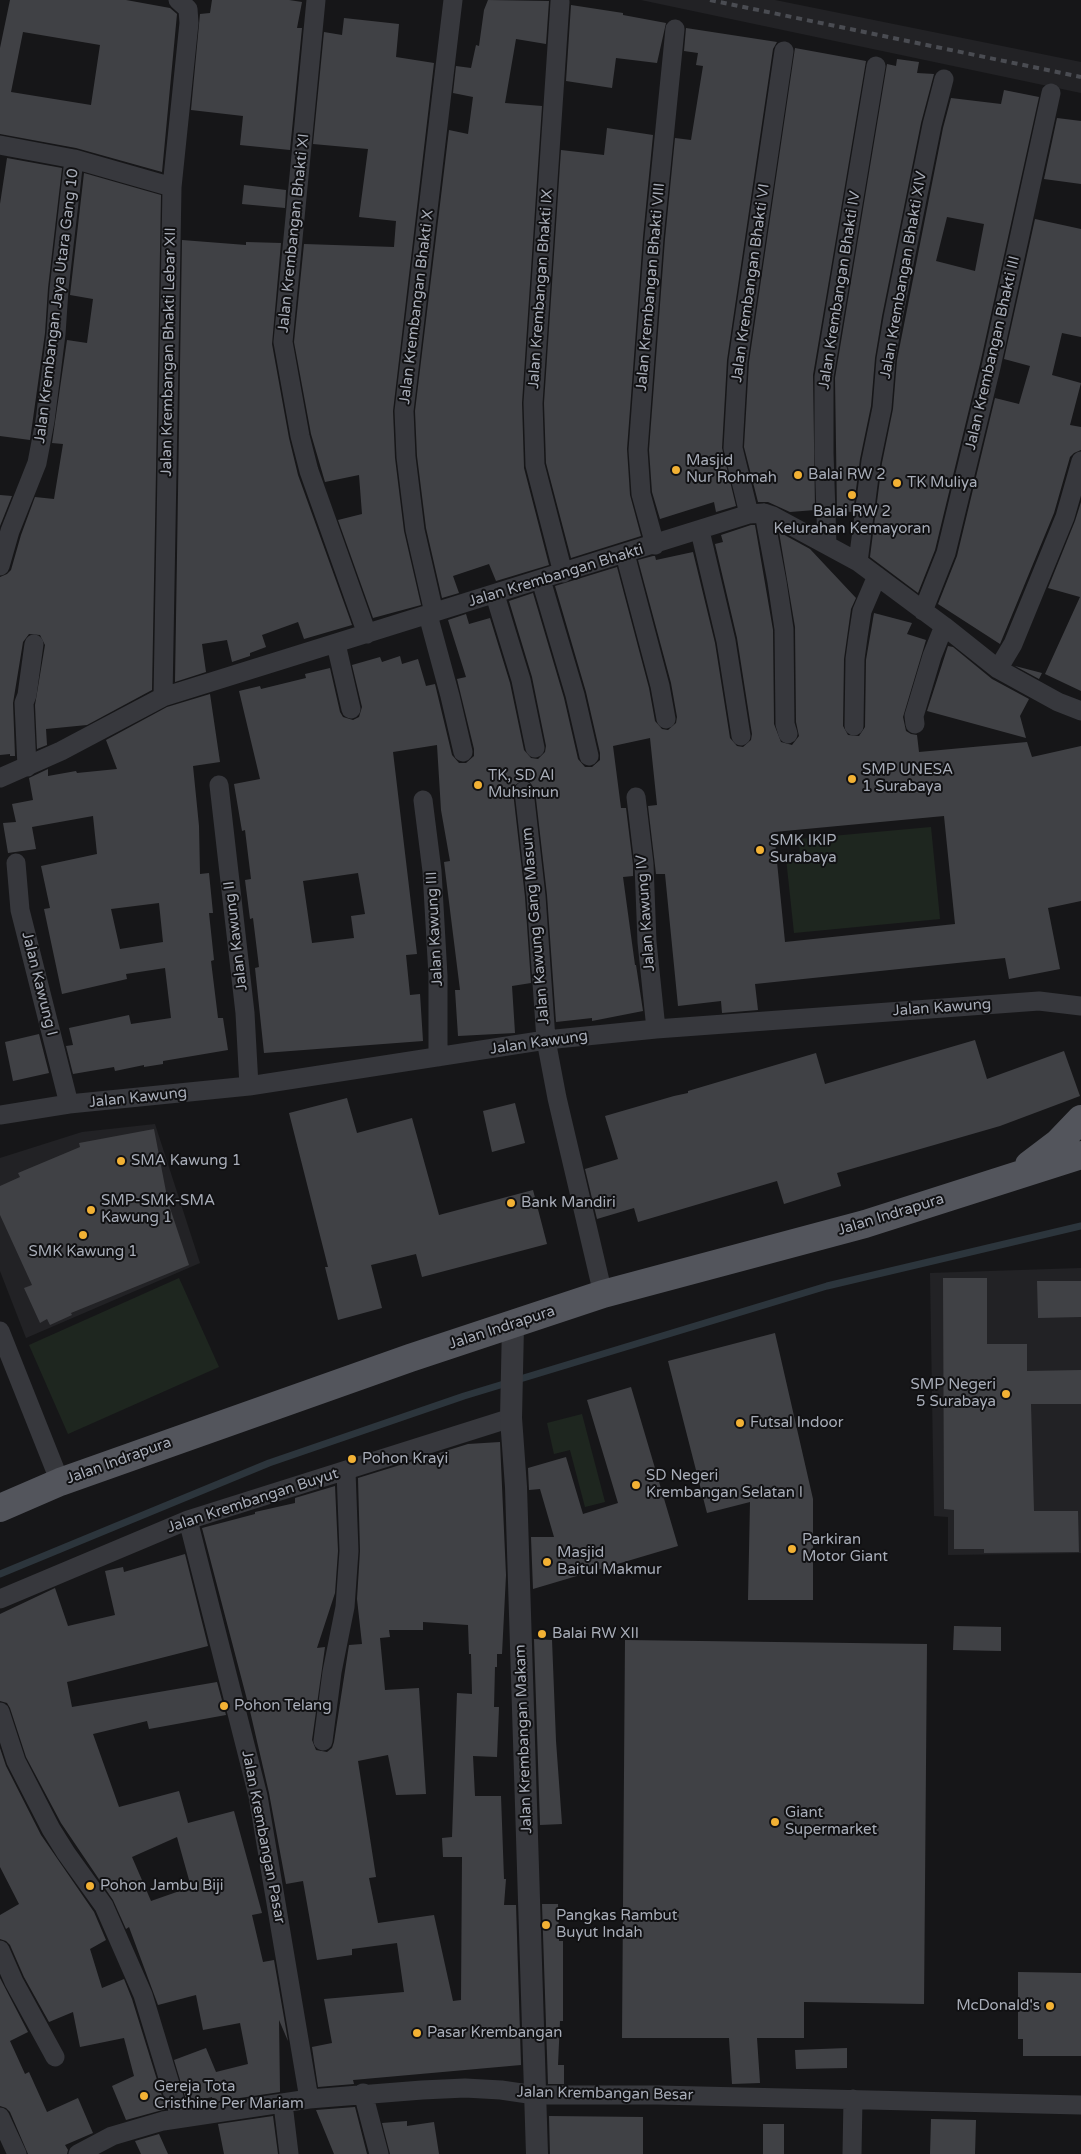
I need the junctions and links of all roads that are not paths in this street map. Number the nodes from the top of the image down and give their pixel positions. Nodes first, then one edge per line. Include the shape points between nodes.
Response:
1 (316, 0) edge
2 (453, 0) edge
3 (560, 2) dead end
4 (183, 5) edge
5 (675, 29) dead end
6 (784, 51) dead end
7 (876, 66) dead end
8 (944, 79) dead end
9 (1051, 93) dead end
10 (0, 145) edge
11 (74, 159) junction
12 (172, 187) junction
13 (1081, 461) edge
14 (757, 514) junction
15 (700, 531) junction
16 (655, 545) junction
17 (827, 545) junction
18 (625, 554) junction
19 (858, 562) junction
20 (0, 566) edge
21 (563, 573) junction
22 (877, 576) junction
23 (541, 580) junction
24 (495, 594) junction
25 (923, 611) junction
26 (431, 614) junction
27 (944, 626) junction
28 (367, 634) junction
29 (34, 644) dead end
30 (336, 644) junction
31 (998, 669) junction
32 (163, 697) junction
33 (351, 709) dead end
34 (1080, 710) edge
35 (666, 718) dead end
36 (915, 724) dead end
37 (854, 726) dead end
38 (788, 734) dead end
39 (741, 736) dead end
40 (535, 748) dead end
41 (462, 752) dead end
42 (589, 756) dead end
43 (27, 768) junction
44 (0, 778) edge
45 (219, 786) dead end
46 (524, 791) dead end
47 (636, 797) dead end
48 (423, 800) dead end
49 (16, 863) dead end
50 (1081, 1006) edge
51 (656, 1029) junction
52 (546, 1040) junction
53 (438, 1057) junction
54 (249, 1086) junction
55 (69, 1104) junction
56 (0, 1115) edge
57 (1081, 1119) edge
58 (1081, 1155) edge
59 (1014, 1177) junction
60 (603, 1294) junction
61 (513, 1325) junction
62 (0, 1331) edge
63 (512, 1408) junction
64 (346, 1471) junction
65 (60, 1482) junction
66 (0, 1508) edge
67 (188, 1520) junction
68 (0, 1599) edge
69 (0, 1712) edge
70 (323, 1741) dead end
71 (0, 1950) edge
72 (55, 2057) dead end
73 (363, 2093) junction
74 (535, 2095) junction
75 (309, 2099) junction
76 (853, 2100) junction
77 (283, 2104) junction
78 (1081, 2105) edge
79 (0, 2117) edge
80 (180, 2118) junction
81 (17, 2154) edge
82 (78, 2154) edge
83 (290, 2154) edge
84 (379, 2154) edge
85 (537, 2154) edge
86 (852, 2154) edge

1 - 28 street, Jalan Krembangan Bhakti XI via 283,342 309,471
2 - 26 street, Jalan Krembangan Bhakti X via 404,411 415,530
3 - 21 street, Jalan Krembangan Bhakti IX via 533,402 535,465
4 - 12 street, Jalan Krembangan Bhakti Lebar XII via 189,23
5 - 16 street, Jalan Krembangan Bhakti VIII via 654,238 638,450 641,494
6 - 14 street, Jalan Krembangan Bhakti VI via 738,360 733,448
7 - 17 street, Jalan Krembangan Bhakti IV via 824,377
8 - 19 street, Jalan Krembangan Bhakti XIV via 893,318
9 - 25 street, Jalan Krembangan Bhakti III via 992,367 946,553
10 - 11 street
11 - 12 street
11 - 20 street, Jalan Krembangan Jaya Utara Gang 10 via 45,421 37,463
12 - 32 street, Jalan Krembangan Bhakti Lebar XII
13 - 31 street via 1065,517 1013,644
14 - 15 street, Jalan Krembangan Bhakti
14 - 17 street via 773,516
14 - 38 street, Jalan Krembangan Bhakti VI via 777,582 784,630
15 - 16 street, Jalan Krembangan Bhakti
15 - 39 street via 726,641
16 - 18 street, Jalan Krembangan Bhakti
17 - 19 street
18 - 21 street, Jalan Krembangan Bhakti
18 - 35 street
19 - 22 street
21 - 23 street, Jalan Krembangan Bhakti
22 - 25 street
22 - 37 street via 862,611 858,637
23 - 24 street, Jalan Krembangan Bhakti
23 - 42 street via 571,680
24 - 26 street, Jalan Krembangan Bhakti
24 - 40 street via 518,668
25 - 27 street
26 - 28 street, Jalan Krembangan Bhakti
26 - 41 street, Jalan Krembangan Bhakti X
27 - 31 street
27 - 36 street via 914,716
28 - 30 street, Jalan Krembangan Bhakti
29 - 43 street via 24,703
30 - 32 street, Jalan Krembangan Bhakti
30 - 33 street
31 - 34 street via 1058,702
32 - 43 street, Jalan Krembangan Bhakti
43 - 44 street, Jalan Krembangan Bhakti
45 - 54 street, Jalan Kawung II via 245,1013
46 - 52 street, Jalan Kawung Gang Masum via 536,896
47 - 51 street, Jalan Kawung IV
48 - 53 street, Jalan Kawung III via 432,871 438,976
49 - 55 street, Jalan Kawung I via 20,910
50 - 51 street, Jalan Kawung via 1039,1001
51 - 52 street, Jalan Kawung
52 - 53 street, Jalan Kawung
52 - 60 street, Jalan Kawung Gang Masum
53 - 54 street, Jalan Kawung
54 - 55 street, Jalan Kawung
55 - 56 street, Jalan Kawung
57 - 59 main road via 1058,1143
58 - 59 main road, Jalan Indrapura
59 - 60 main road, Jalan Indrapura via 865,1224
60 - 61 main road, Jalan Indrapura
61 - 63 street, Jalan Krembangan Makam
61 - 65 main road, Jalan Indrapura via 410,1358
62 - 65 street
63 - 64 street, Jalan Krembangan Buyut
63 - 74 street, Jalan Krembangan Makam
64 - 67 street, Jalan Krembangan Buyut
64 - 70 street via 349,1551 345,1607
65 - 66 main road, Jalan Indrapura
67 - 68 street, Jalan Krembangan Buyut
67 - 75 street, Jalan Krembangan Pasar via 258,1796
69 - 80 street via 16,1761 51,1829 104,1906 143,1995
71 - 72 street
73 - 74 street, Jalan Krembangan Besar via 466,2088
73 - 75 street, Jalan Krembangan Besar
73 - 84 street
74 - 76 street, Jalan Krembangan Besar
74 - 85 street, Jalan Krembangan Makam
75 - 77 street, Jalan Krembangan Besar
76 - 78 street, Jalan Krembangan Besar
76 - 86 street
77 - 80 street, Jalan Krembangan Besar
77 - 83 street
79 - 81 street
80 - 82 street, Jalan Krembangan Besar via 112,2136

